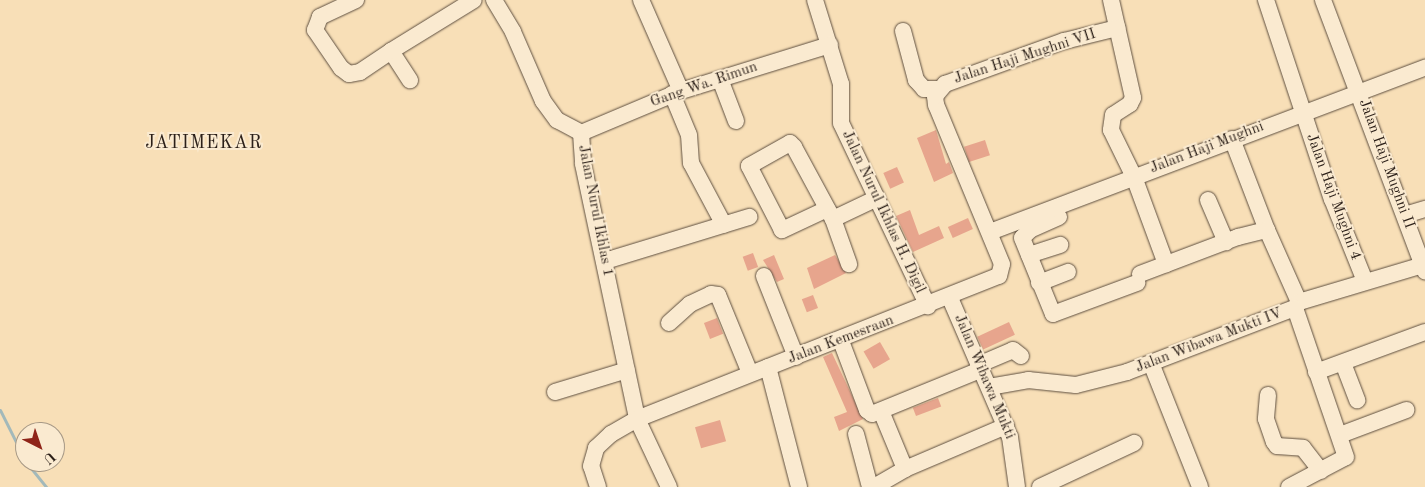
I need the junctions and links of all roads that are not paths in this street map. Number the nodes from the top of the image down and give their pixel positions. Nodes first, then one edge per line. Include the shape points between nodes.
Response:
1 (356, 0) edge
2 (474, 0) edge
3 (494, 0) edge
4 (641, 0) edge
5 (815, 0) edge
6 (1111, 0) edge
7 (1266, 0) edge
8 (1323, 0) edge
9 (1117, 28) junction
10 (903, 31) dead end
11 (830, 45) junction
12 (391, 51) junction
13 (1425, 68) edge
14 (720, 79) junction
15 (410, 80) dead end
16 (939, 89) junction
17 (1359, 91) junction
18 (676, 92) junction
19 (1302, 112) junction
20 (736, 121) dead end
21 (581, 133) junction
22 (1232, 139) junction
23 (1134, 176) junction
24 (877, 198) junction
25 (1208, 200) dead end
26 (1425, 209) edge
27 (830, 214) junction
28 (1405, 215) junction
29 (749, 217) dead end
30 (1059, 217) dead end
31 (724, 225) junction
32 (994, 230) junction
33 (1267, 230) junction
34 (1022, 238) junction
35 (1226, 242) junction
36 (1060, 245) dead end
37 (1029, 255) junction
38 (605, 261) junction
39 (849, 264) dead end
40 (1166, 264) junction
41 (1424, 268) edge
42 (1068, 272) dead end
43 (764, 276) dead end
44 (1365, 281) junction
45 (1039, 283) junction
46 (950, 298) junction
47 (1297, 305) junction
48 (928, 306) junction
49 (669, 323) dead end
50 (1425, 332) edge
51 (841, 341) junction
52 (1021, 356) dead end
53 (796, 358) junction
54 (1343, 362) junction
55 (1151, 363) junction
56 (768, 367) junction
57 (979, 367) junction
58 (627, 370) junction
59 (1316, 372) junction
60 (750, 373) junction
61 (989, 387) junction
62 (555, 392) dead end
63 (1268, 395) dead end
64 (1357, 400) dead end
65 (1406, 410) dead end
66 (876, 412) junction
67 (637, 419) junction
68 (1006, 426) junction
69 (856, 434) dead end
70 (1340, 435) junction
71 (1134, 443) dead end
72 (905, 469) junction
73 (1318, 477) edge
74 (598, 487) edge
75 (669, 487) edge
76 (799, 487) edge
77 (872, 487) edge
78 (1017, 487) edge
79 (1040, 487) edge
80 (1200, 487) edge
81 (1289, 487) edge

1 - 12 street via 316,22 315,30 325,46 349,74 360,72
2 - 12 street
3 - 21 street, Jalan Nurul Ikhlas 1 via 513,32 543,101 557,120
4 - 18 street
5 - 11 street, Jalan Nurul Ikhlas H. Digil
6 - 9 street
7 - 19 street, Jalan Haji Mughni 4
8 - 17 street, Jalan Haji Mughni II
9 - 16 street, Jalan Haji Mughni VII via 1064,41
9 - 23 street via 1134,98 1113,115 1110,122
10 - 16 street via 916,80 924,89
11 - 14 street, Gang Wa. Rimun
11 - 24 street, Jalan Nurul Ikhlas H. Digil via 841,84 841,123
12 - 15 street
13 - 17 street, Jalan Haji Mughni
14 - 18 street, Gang Wa. Rimun
14 - 20 street
16 - 32 street, Jalan Haji Mughni VII via 935,96 936,105
17 - 19 street, Jalan Haji Mughni
17 - 28 street, Jalan Haji Mughni II
18 - 21 street, Gang Wa. Rimun
18 - 31 street via 688,135 690,159
19 - 22 street, Jalan Haji Mughni
19 - 44 street, Jalan Haji Mughni 4
21 - 38 street, Jalan Nurul Ikhlas 1 via 583,164
22 - 23 street, Jalan Haji Mughni
22 - 33 street
23 - 32 street, Jalan Haji Mughni
23 - 40 street
24 - 27 street
24 - 48 street, Jalan Nurul Ikhlas H. Digil
25 - 35 street
26 - 28 street
27 - 27 street via 790,143 750,166 782,230
27 - 39 street
28 - 41 street, Jalan Haji Mughni II
29 - 31 street
30 - 34 street via 1030,230
31 - 38 street
32 - 34 street via 1010,240
32 - 46 street, Jalan Kemesraan via 1002,273
33 - 35 street
33 - 47 street
34 - 37 street
35 - 40 street
36 - 37 street
37 - 45 street
38 - 58 street, Jalan Nurul Ikhlas 1
40 - 45 street via 1054,314
41 - 44 street, Jalan Wibawa Mukti IV
42 - 45 street
43 - 53 street
44 - 47 street, Jalan Wibawa Mukti IV
46 - 48 street, Jalan Kemesraan
46 - 57 street, Jalan Wibawa Mukti
47 - 55 street, Jalan Wibawa Mukti IV
47 - 59 street
48 - 51 street, Jalan Kemesraan
49 - 60 street via 690,304 711,294 718,295
50 - 54 street
51 - 53 street, Jalan Kemesraan
51 - 66 street via 867,410
52 - 57 street via 1013,350
53 - 56 street, Jalan Kemesraan
54 - 59 street
54 - 64 street
55 - 61 street, Jalan Wibawa Mukti IV via 1076,385 1028,380
55 - 80 street
56 - 60 street, Jalan Kemesraan
56 - 76 street
57 - 61 street, Jalan Wibawa Mukti
57 - 66 street
58 - 62 street
58 - 67 street, Jalan Nurul Ikhlas 1
59 - 70 street
60 - 67 street, Jalan Kemesraan
61 - 68 street, Jalan Wibawa Mukti
63 - 73 street via 1266,419 1274,442 1277,446 1303,448
65 - 70 street
66 - 72 street
67 - 74 street, Jalan Kemesraan via 611,434 596,448 591,466
67 - 75 street, Jalan Nurul Ikhlas 1
68 - 72 street
68 - 78 street, Jalan Wibawa Mukti via 1013,450
69 - 77 street
70 - 73 street via 1346,457
71 - 79 street
72 - 77 street
73 - 81 street

